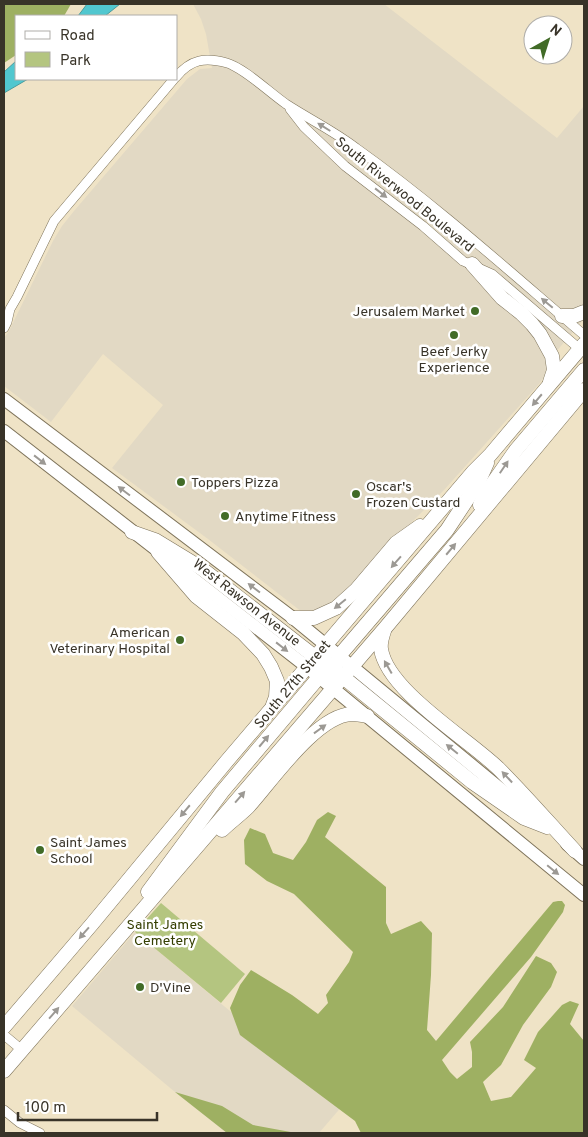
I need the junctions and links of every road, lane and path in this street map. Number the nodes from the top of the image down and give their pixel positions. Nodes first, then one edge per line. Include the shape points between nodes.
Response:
1 (178, 75) edge
2 (173, 80) edge
3 (287, 104) junction
4 (472, 264) junction
5 (7, 310) edge
6 (584, 312) edge
7 (562, 316) junction
8 (4, 328) edge
9 (584, 335) edge
10 (583, 348) edge
11 (584, 370) edge
12 (550, 385) junction
13 (584, 390) edge
14 (4, 399) edge
15 (4, 431) edge
16 (490, 455) junction
17 (439, 512) junction
18 (472, 524) junction
19 (132, 532) junction
20 (158, 552) junction
21 (293, 618) junction
22 (386, 627) junction
23 (326, 644) junction
24 (329, 666) junction
25 (333, 689) junction
26 (272, 708) junction
27 (367, 716) junction
28 (547, 827) joint
29 (580, 855) edge
30 (185, 861) junction
31 (584, 895) edge
32 (132, 921) junction
33 (4, 1027) edge
34 (4, 1035) edge
35 (22, 1050) junction
36 (4, 1071) edge
37 (4, 1110) edge
38 (40, 1133) edge

1 - 3 street, South Riverwood Boulevard via 198,60 215,60 243,72
2 - 5 street, South Riverwood Boulevard via 54,221 17,297
3 -> 4 street, South Riverwood Boulevard via 304,127 345,166 463,261
7 -> 3 street, South Riverwood Boulevard via 428,202 356,147
4 - 10 street, South Riverwood Boulevard via 492,274
4 - 12 main road via 540,334 552,356 554,370
5 - 8 street, South Riverwood Boulevard
6 - 7 main road
7 - 9 street, South Riverwood Boulevard
10 - 12 main road, South 27th Street
18 -> 11 main road via 483,498 516,450
12 -> 16 main road, South 27th Street
13 - 18 main road, South 27th Street
21 -> 14 main road, West Rawson Avenue
15 -> 19 main road, West Rawson Avenue
16 - 17 main road, South 27th Street
16 - 24 main road via 478,483 447,530
17 -> 21 main road via 396,543 336,608 314,618
17 -> 23 main road, South 27th Street
22 -> 18 main road, South 27th Street
19 - 20 main road, West Rawson Avenue
19 - 24 main road via 155,540 201,568
20 -> 24 main road, West Rawson Avenue
20 - 26 main road via 196,596 243,633 263,654 277,681
21 - 23 main road, West Rawson Avenue
22 - 24 main road, South 27th Street
29 -> 22 main road via 499,768 398,682 382,655 380,640
23 - 24 main road, South 27th Street
24 - 25 main road, South 27th Street
24 - 26 main road, South 27th Street
28 -> 24 main road via 524,818 472,782
32 -> 24 main road via 149,889 222,792
25 - 27 main road
30 -> 25 main road, South 27th Street
26 -> 33 main road, South 27th Street
30 -> 27 main road via 246,808 320,728 351,714
27 -> 31 main road
28 - 29 main road
30 - 32 main road, South 27th Street
35 -> 32 main road, South 27th Street
34 - 35 street
35 - 36 main road, South 27th Street
37 - 38 street

